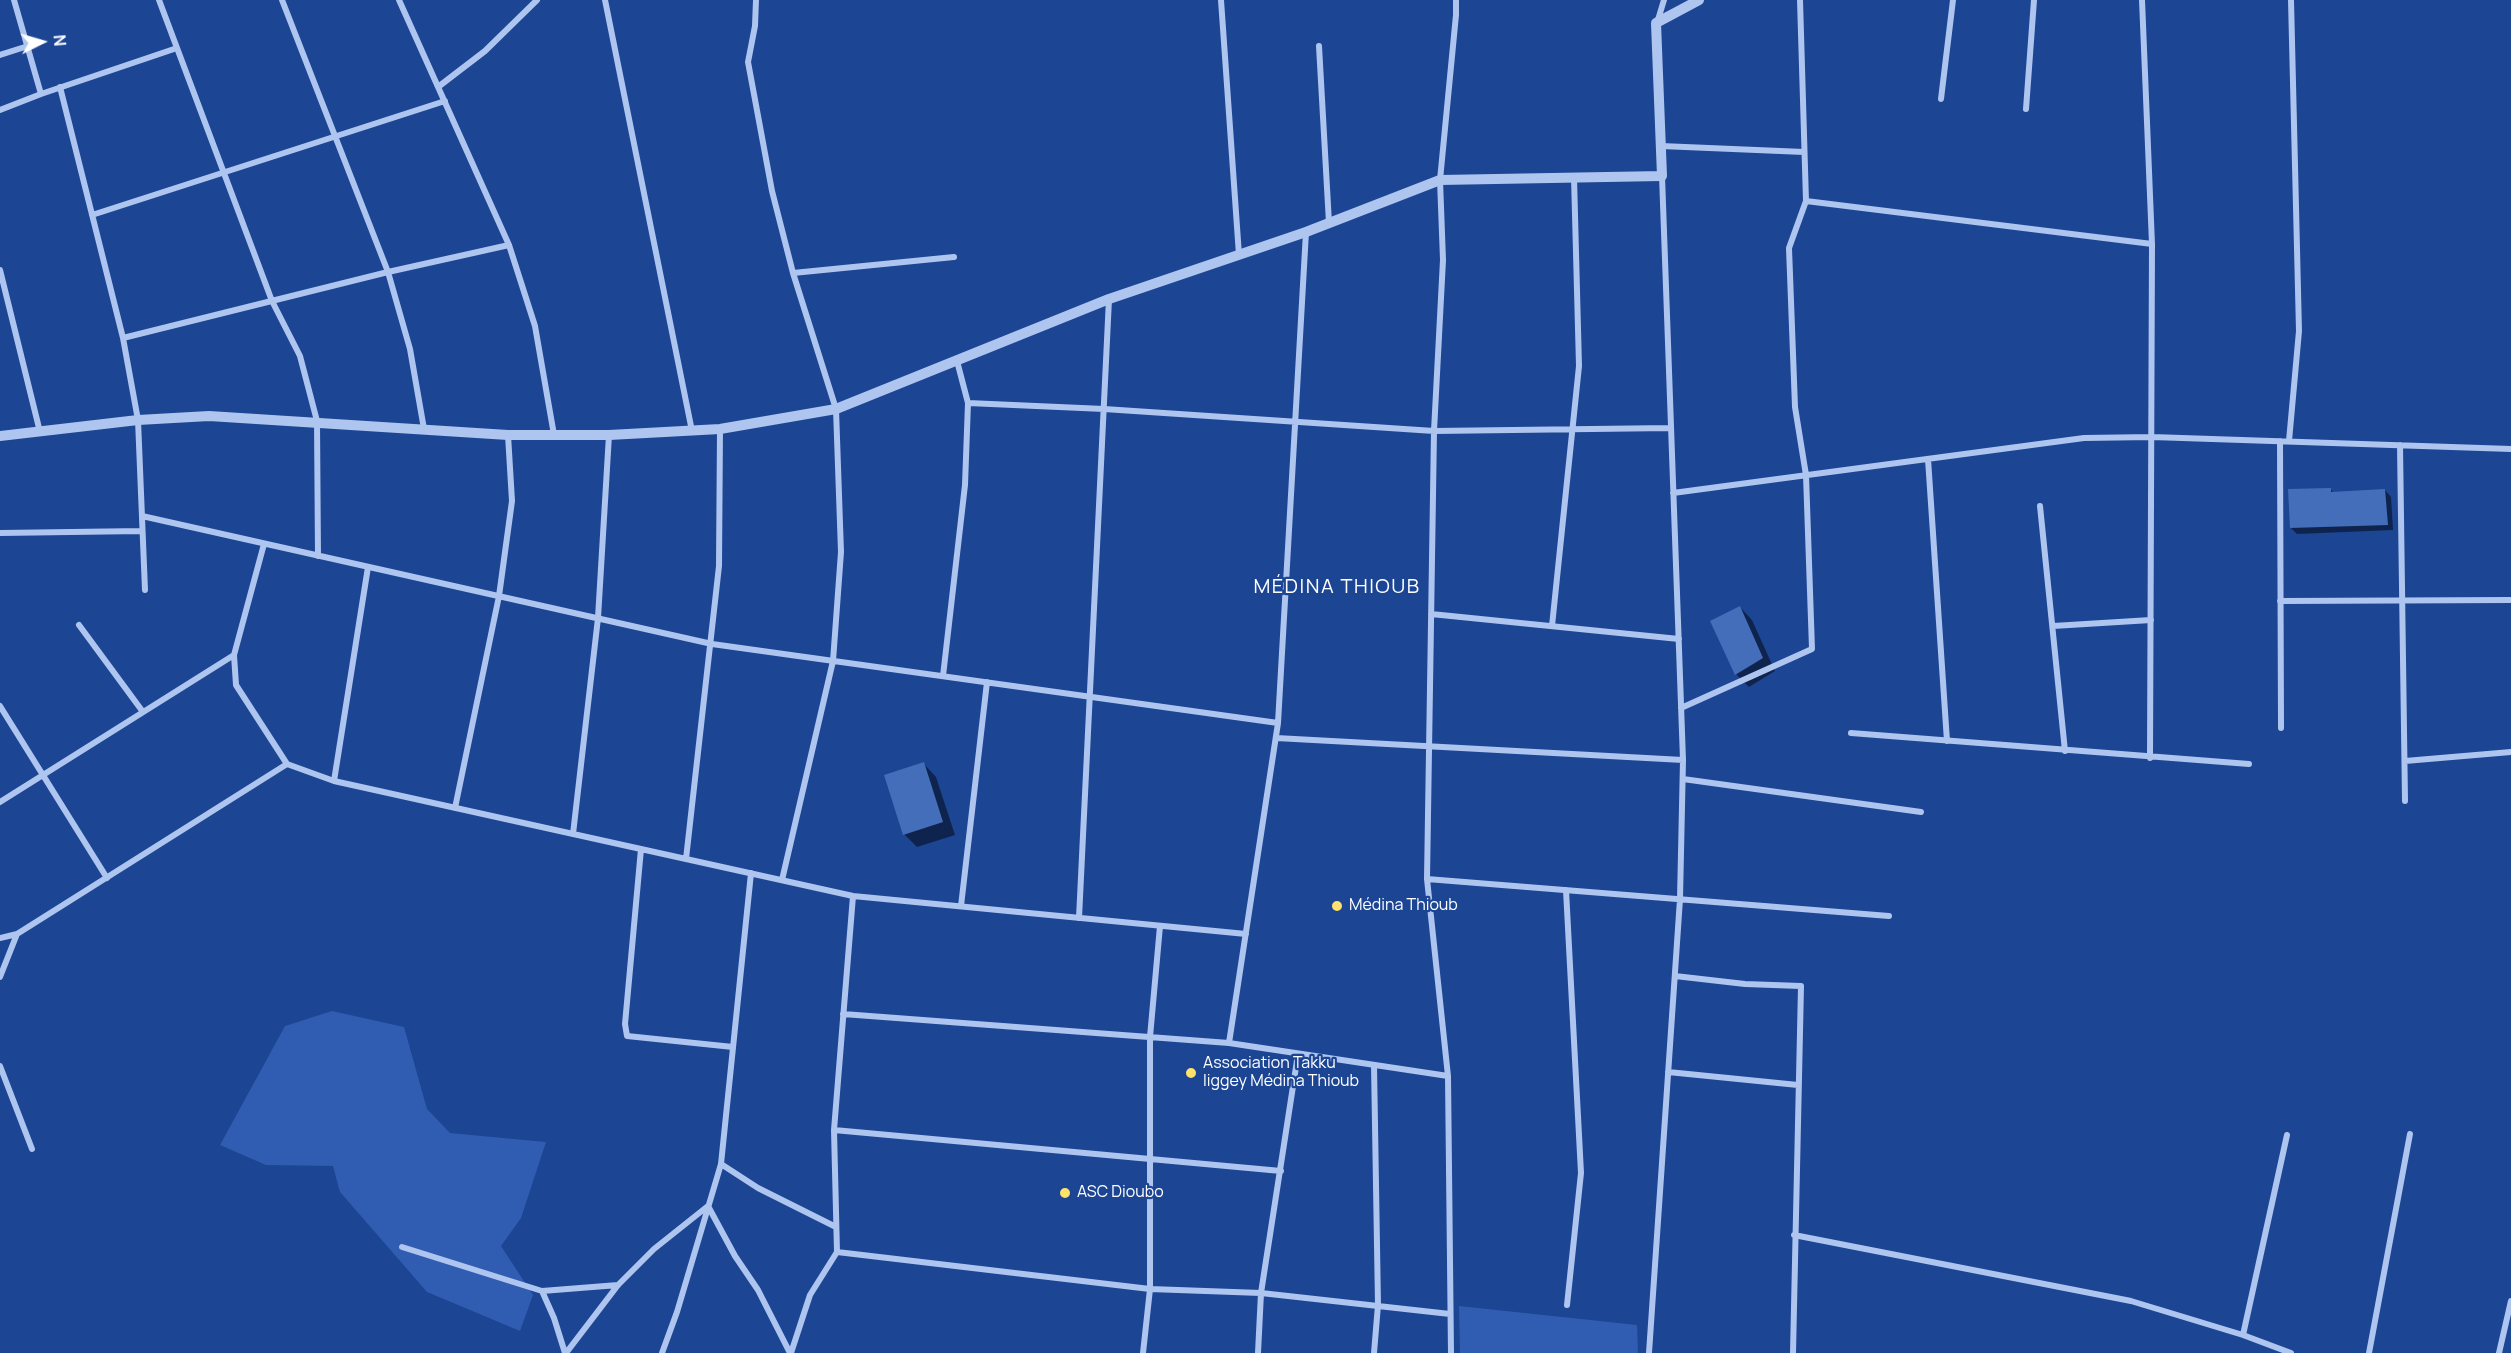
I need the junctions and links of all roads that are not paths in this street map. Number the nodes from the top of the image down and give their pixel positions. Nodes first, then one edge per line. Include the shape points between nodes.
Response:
1 (14, 0) edge
2 (159, 0) edge
3 (282, 0) edge
4 (399, 0) edge
5 (537, 0) edge
6 (605, 0) edge
7 (756, 0) edge
8 (1221, 0) edge
9 (1456, 0) edge
10 (1664, 0) edge
11 (1699, 0) edge
12 (1800, 0) edge
13 (1953, 0) edge
14 (2034, 0) edge
15 (2142, 0) edge
16 (2291, 0) edge
17 (1656, 23) junction
18 (28, 46) junction
19 (1319, 46) dead end
20 (177, 48) junction
21 (0, 55) edge
22 (60, 87) junction
23 (438, 87) junction
24 (41, 93) junction
25 (1941, 99) dead end
26 (445, 101) junction
27 (2026, 109) dead end
28 (0, 110) edge
29 (335, 137) junction
30 (1661, 146) junction
31 (1804, 152) junction
32 (224, 172) junction
33 (1662, 176) junction
34 (1574, 177) junction
35 (1440, 180) junction
36 (1806, 201) junction
37 (92, 215) junction
38 (1329, 223) junction
39 (1306, 232) junction
40 (2152, 244) junction
41 (508, 245) junction
42 (1239, 255) junction
43 (954, 257) dead end
44 (388, 272) junction
45 (793, 273) junction
46 (0, 274) edge
47 (1108, 298) junction
48 (272, 301) junction
49 (123, 338) junction
50 (957, 361) junction
51 (968, 403) junction
52 (836, 409) junction
53 (1104, 409) junction
54 (138, 420) junction
55 (317, 421) junction
56 (1295, 422) junction
57 (1670, 428) junction
58 (424, 429) junction
59 (720, 429) junction
60 (1573, 430) junction
61 (692, 431) junction
62 (1434, 431) junction
63 (40, 432) junction
64 (508, 435) junction
65 (554, 435) junction
66 (609, 435) junction
67 (0, 436) edge
68 (2152, 437) junction
69 (2280, 441) junction
70 (2289, 441) junction
71 (2400, 445) junction
72 (2511, 449) edge
73 (1928, 459) junction
74 (1806, 475) junction
75 (1673, 493) junction
76 (2040, 506) dead end
77 (142, 516) junction
78 (142, 531) junction
79 (0, 533) edge
80 (264, 544) junction
81 (318, 556) junction
82 (368, 567) junction
83 (144, 590) dead end
84 (499, 597) junction
85 (2403, 600) junction
86 (2511, 600) edge
87 (2280, 601) junction
88 (1431, 614) junction
89 (598, 618) junction
90 (2151, 620) junction
91 (79, 625) dead end
92 (1552, 626) junction
93 (2054, 626) junction
94 (1679, 639) junction
95 (712, 644) junction
96 (234, 655) junction
97 (833, 661) junction
98 (943, 676) junction
99 (987, 682) junction
100 (1090, 696) junction
101 (0, 706) edge
102 (1681, 708) junction
103 (143, 712) junction
104 (1278, 723) junction
105 (2281, 728) dead end
106 (1851, 734) dead end
107 (1276, 738) junction
108 (1947, 741) junction
109 (1428, 746) junction
110 (2065, 751) junction
111 (2511, 752) edge
112 (2150, 758) junction
113 (1683, 760) junction
114 (2405, 761) junction
115 (286, 764) junction
116 (2249, 764) dead end
117 (42, 776) junction
118 (1683, 779) junction
119 (334, 781) junction
120 (2405, 801) dead end
121 (0, 802) edge
122 (455, 808) junction
123 (1922, 812) dead end
124 (573, 834) junction
125 (641, 849) junction
126 (686, 859) junction
127 (751, 873) junction
128 (107, 878) junction
129 (1427, 879) junction
130 (782, 880) junction
131 (1566, 890) junction
132 (853, 896) junction
133 (1680, 899) junction
134 (961, 906) junction
135 (1889, 916) dead end
136 (1079, 918) junction
137 (1161, 926) junction
138 (16, 934) junction
139 (1246, 934) junction
140 (0, 938) edge
141 (1675, 976) junction
142 (0, 977) edge
143 (843, 1014) junction
144 (1150, 1037) junction
145 (1229, 1043) junction
146 (733, 1047) junction
147 (1298, 1054) junction
148 (1374, 1065) junction
149 (0, 1066) edge
150 (1668, 1072) junction
151 (1448, 1076) junction
152 (1798, 1085) junction
153 (834, 1130) junction
154 (2410, 1134) dead end
155 (2288, 1135) dead end
156 (32, 1149) dead end
157 (1151, 1159) junction
158 (721, 1164) junction
159 (1281, 1171) junction
160 (708, 1206) junction
161 (836, 1227) junction
162 (1794, 1235) junction
163 (402, 1247) dead end
164 (837, 1252) junction
165 (618, 1285) junction
166 (1150, 1289) junction
167 (542, 1292) junction
168 (1262, 1293) junction
169 (2511, 1301) edge
170 (1378, 1305) junction
171 (1568, 1305) dead end
172 (1450, 1314) junction
173 (2243, 1335) junction
174 (565, 1353) edge
175 (662, 1353) edge
176 (790, 1353) edge
177 (1143, 1353) edge
178 (1258, 1353) edge
179 (1374, 1353) edge
180 (1451, 1353) edge
181 (1649, 1353) edge
182 (1792, 1353) edge
183 (2291, 1353) edge
184 (2369, 1353) edge
185 (2499, 1353) edge

1 - 18 street
2 - 20 street
3 - 29 street
4 - 23 street
5 - 23 street via 485,51
6 - 61 street
7 - 45 street via 748,62 772,191
8 - 42 street
9 - 35 street
10 - 17 street
11 - 17 street
12 - 31 street
13 - 25 street
14 - 27 street
15 - 40 street
16 - 70 street via 2299,330
17 - 30 street
18 - 21 street
18 - 24 street
19 - 38 street
20 - 22 street
20 - 32 street
22 - 24 street
22 - 37 street
23 - 26 street
24 - 28 street
26 - 29 street
26 - 41 street
29 - 32 street
29 - 44 street
30 - 31 street
30 - 33 street
31 - 36 street
32 - 37 street
32 - 48 street
33 - 34 street
33 - 57 street
34 - 35 street
34 - 60 street via 1579,366
35 - 38 street
35 - 62 street via 1443,260
36 - 40 street
36 - 74 street via 1789,248 1795,406
37 - 49 street
38 - 39 street
39 - 42 street
39 - 56 street
40 - 68 street
41 - 44 street
41 - 65 street via 535,326
42 - 47 street
43 - 45 street
44 - 48 street
44 - 58 street via 410,349
45 - 52 street
46 - 63 street
47 - 50 street
47 - 53 street
48 - 49 street
48 - 55 street via 300,356
49 - 54 street
50 - 51 street
50 - 52 street
51 - 53 street
51 - 98 street via 965,485
52 - 59 street
52 - 97 street via 841,552
53 - 56 street
53 - 100 street
54 - 55 street via 209,416
54 - 63 street
54 - 77 street
55 - 58 street
55 - 81 street
56 - 62 street
56 - 104 street
57 - 60 street
57 - 75 street
58 - 64 street
59 - 61 street
59 - 95 street via 719,566
60 - 62 street
60 - 92 street
61 - 66 street
62 - 88 street
63 - 67 street
64 - 65 street
64 - 84 street via 512,501
65 - 66 street
66 - 89 street
68 - 69 street
68 - 73 street via 2084,438
68 - 90 street
69 - 70 street
69 - 87 street
70 - 71 street
71 - 72 street
71 - 85 street
73 - 74 street
73 - 108 street
74 - 75 street
74 - 102 street via 1812,649
75 - 94 street
76 - 93 street
77 - 78 street
77 - 80 street
78 - 79 street
78 - 83 street
80 - 81 street
80 - 96 street
81 - 82 street
82 - 84 street
82 - 119 street
84 - 89 street
84 - 122 street
85 - 86 street
85 - 87 street
85 - 114 street
87 - 105 street
88 - 92 street
88 - 109 street
89 - 95 street
89 - 124 street
90 - 93 street
90 - 112 street
91 - 103 street
92 - 94 street
93 - 110 street
94 - 102 street
95 - 97 street
95 - 126 street
96 - 103 street
96 - 115 street via 236,685
97 - 98 street
97 - 130 street
98 - 99 street
99 - 100 street
99 - 134 street
100 - 104 street
100 - 136 street
101 - 117 street
102 - 113 street
103 - 117 street
104 - 107 street
106 - 108 street
107 - 109 street
107 - 139 street
108 - 110 street
109 - 113 street
109 - 129 street
110 - 112 street
111 - 114 street
112 - 116 street
113 - 118 street
114 - 120 street
115 - 119 street
115 - 128 street
117 - 121 street
117 - 128 street
118 - 123 street
118 - 133 street
119 - 122 street
122 - 124 street
124 - 125 street
125 - 126 street
125 - 146 street via 627,1036
126 - 127 street
127 - 130 street
127 - 146 street
128 - 138 street
129 - 131 street
129 - 151 street
130 - 132 street
131 - 133 street
131 - 171 street via 1581,1173
132 - 134 street
132 - 143 street
133 - 135 street
133 - 141 street
134 - 136 street
136 - 137 street
137 - 139 street
137 - 144 street
138 - 140 street
138 - 142 street
139 - 145 street
141 - 150 street
141 - 152 street via 1801,986
143 - 144 street
143 - 153 street
144 - 145 street
144 - 157 street
145 - 147 street
146 - 158 street
147 - 148 street
147 - 159 street
148 - 151 street
148 - 170 street
149 - 156 street
150 - 152 street
150 - 181 street
151 - 172 street
152 - 162 street
153 - 157 street
153 - 161 street
154 - 184 street
155 - 173 street
157 - 159 street
157 - 166 street
158 - 160 street
158 - 161 street via 758,1188
159 - 168 street
160 - 165 street via 654,1249
160 - 175 street
160 - 176 street
161 - 164 street
162 - 173 street via 2131,1301
162 - 182 street
163 - 167 street
164 - 166 street
164 - 176 street via 810,1295
165 - 167 street
165 - 174 street
166 - 168 street
166 - 177 street
167 - 174 street
168 - 170 street
168 - 178 street
169 - 185 street
170 - 172 street
170 - 179 street
172 - 180 street
173 - 183 street

